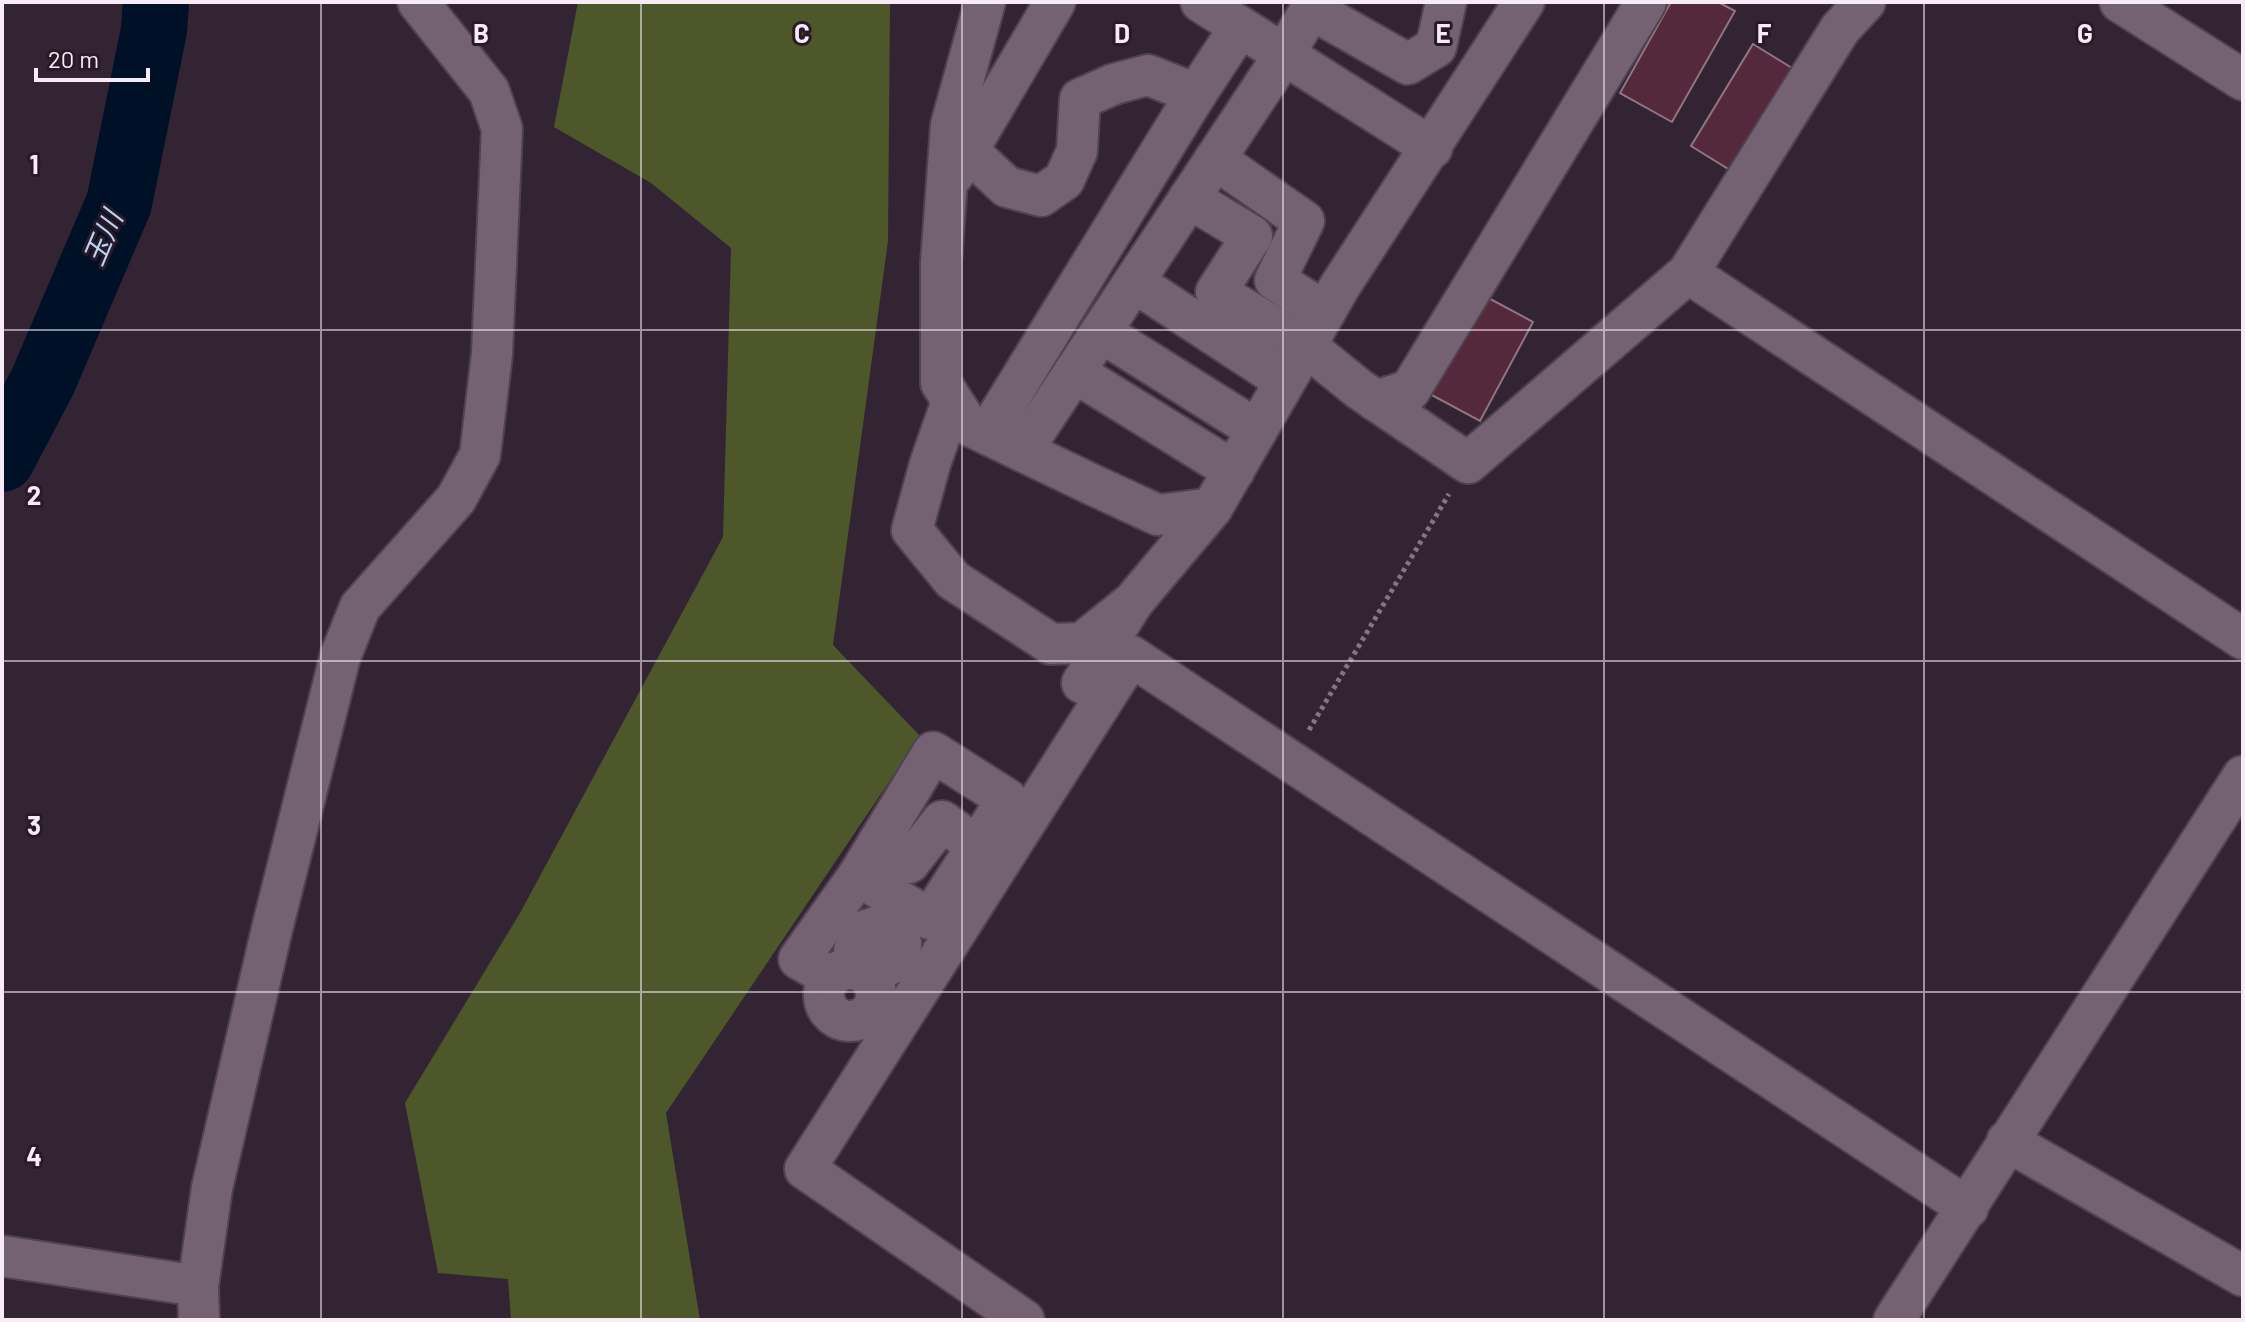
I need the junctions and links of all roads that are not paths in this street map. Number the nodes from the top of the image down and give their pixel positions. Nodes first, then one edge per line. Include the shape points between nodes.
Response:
1 (418, 2) edge
2 (985, 2) edge
3 (1055, 2) edge
4 (1446, 2) edge
5 (1646, 2) edge
6 (1865, 2) edge
7 (2120, 2) edge
8 (1518, 4) edge
9 (1313, 5) edge
10 (1223, 11) edge
11 (1284, 55) junction
12 (2243, 80) edge
13 (1196, 94) junction
14 (1432, 148) junction
15 (968, 151) junction
16 (1215, 159) junction
17 (947, 187) junction
18 (1189, 198) junction
19 (1688, 273) junction
20 (1134, 282) junction
21 (1315, 329) junction
22 (1101, 332) junction
23 (1074, 372) junction
24 (1285, 381) junction
25 (952, 401) junction
26 (1376, 401) junction
27 (1257, 430) junction
28 (1005, 442) junction
29 (1234, 471) junction
30 (1212, 508) junction
31 (1133, 602) junction
32 (2243, 639) edge
33 (2243, 776) edge
34 (1007, 799) junction
35 (879, 841) junction
36 (977, 846) junction
37 (858, 876) junction
38 (899, 917) junction
39 (2007, 1141) junction
40 (1968, 1208) junction
41 (2, 1256) edge
42 (2243, 1276) edge
43 (199, 1303) edge
44 (1024, 1320) edge
45 (1894, 1320) edge

1 - 43 street via 489,91 502,129 492,354 480,455 456,499 360,607 340,657 212,1188
2 - 17 street via 951,125
3 - 15 street
4 - 9 street via 1436,47 1408,64
5 - 26 street via 1410,390
6 - 19 street via 1840,29
7 - 12 street
8 - 14 street
9 - 11 street
10 - 11 street
10 - 13 street
11 - 14 street
11 - 16 street
13 - 15 street via 1148,75 1080,99 1077,151 1064,180 1041,196 1007,187
13 - 28 street
14 - 21 street
15 - 17 street
16 - 18 street
16 - 21 street via 1304,221 1275,280
17 - 25 street via 941,383
18 - 20 street
18 - 21 street via 1252,236 1216,292
19 - 26 street via 1468,463
19 - 32 street
20 - 22 street
20 - 24 street
21 - 24 street
21 - 26 street
22 - 23 street
22 - 27 street
23 - 28 street
23 - 29 street
24 - 27 street
25 - 28 street via 968,425
25 - 31 street via 912,530 953,580 1051,644 1082,643
27 - 29 street
28 - 30 street via 1158,515
29 - 30 street
30 - 31 street
31 - 34 street
33 - 39 street
34 - 35 street via 933,752
34 - 36 street
35 - 36 street via 909,863 942,821
35 - 37 street
36 - 38 street via 930,919
37 - 38 street
37 - 38 street via 799,959 854,971 887,968 900,959
39 - 40 street
39 - 42 street
40 - 44 street via 1131,656 805,1169
40 - 45 street
41 - 43 street

